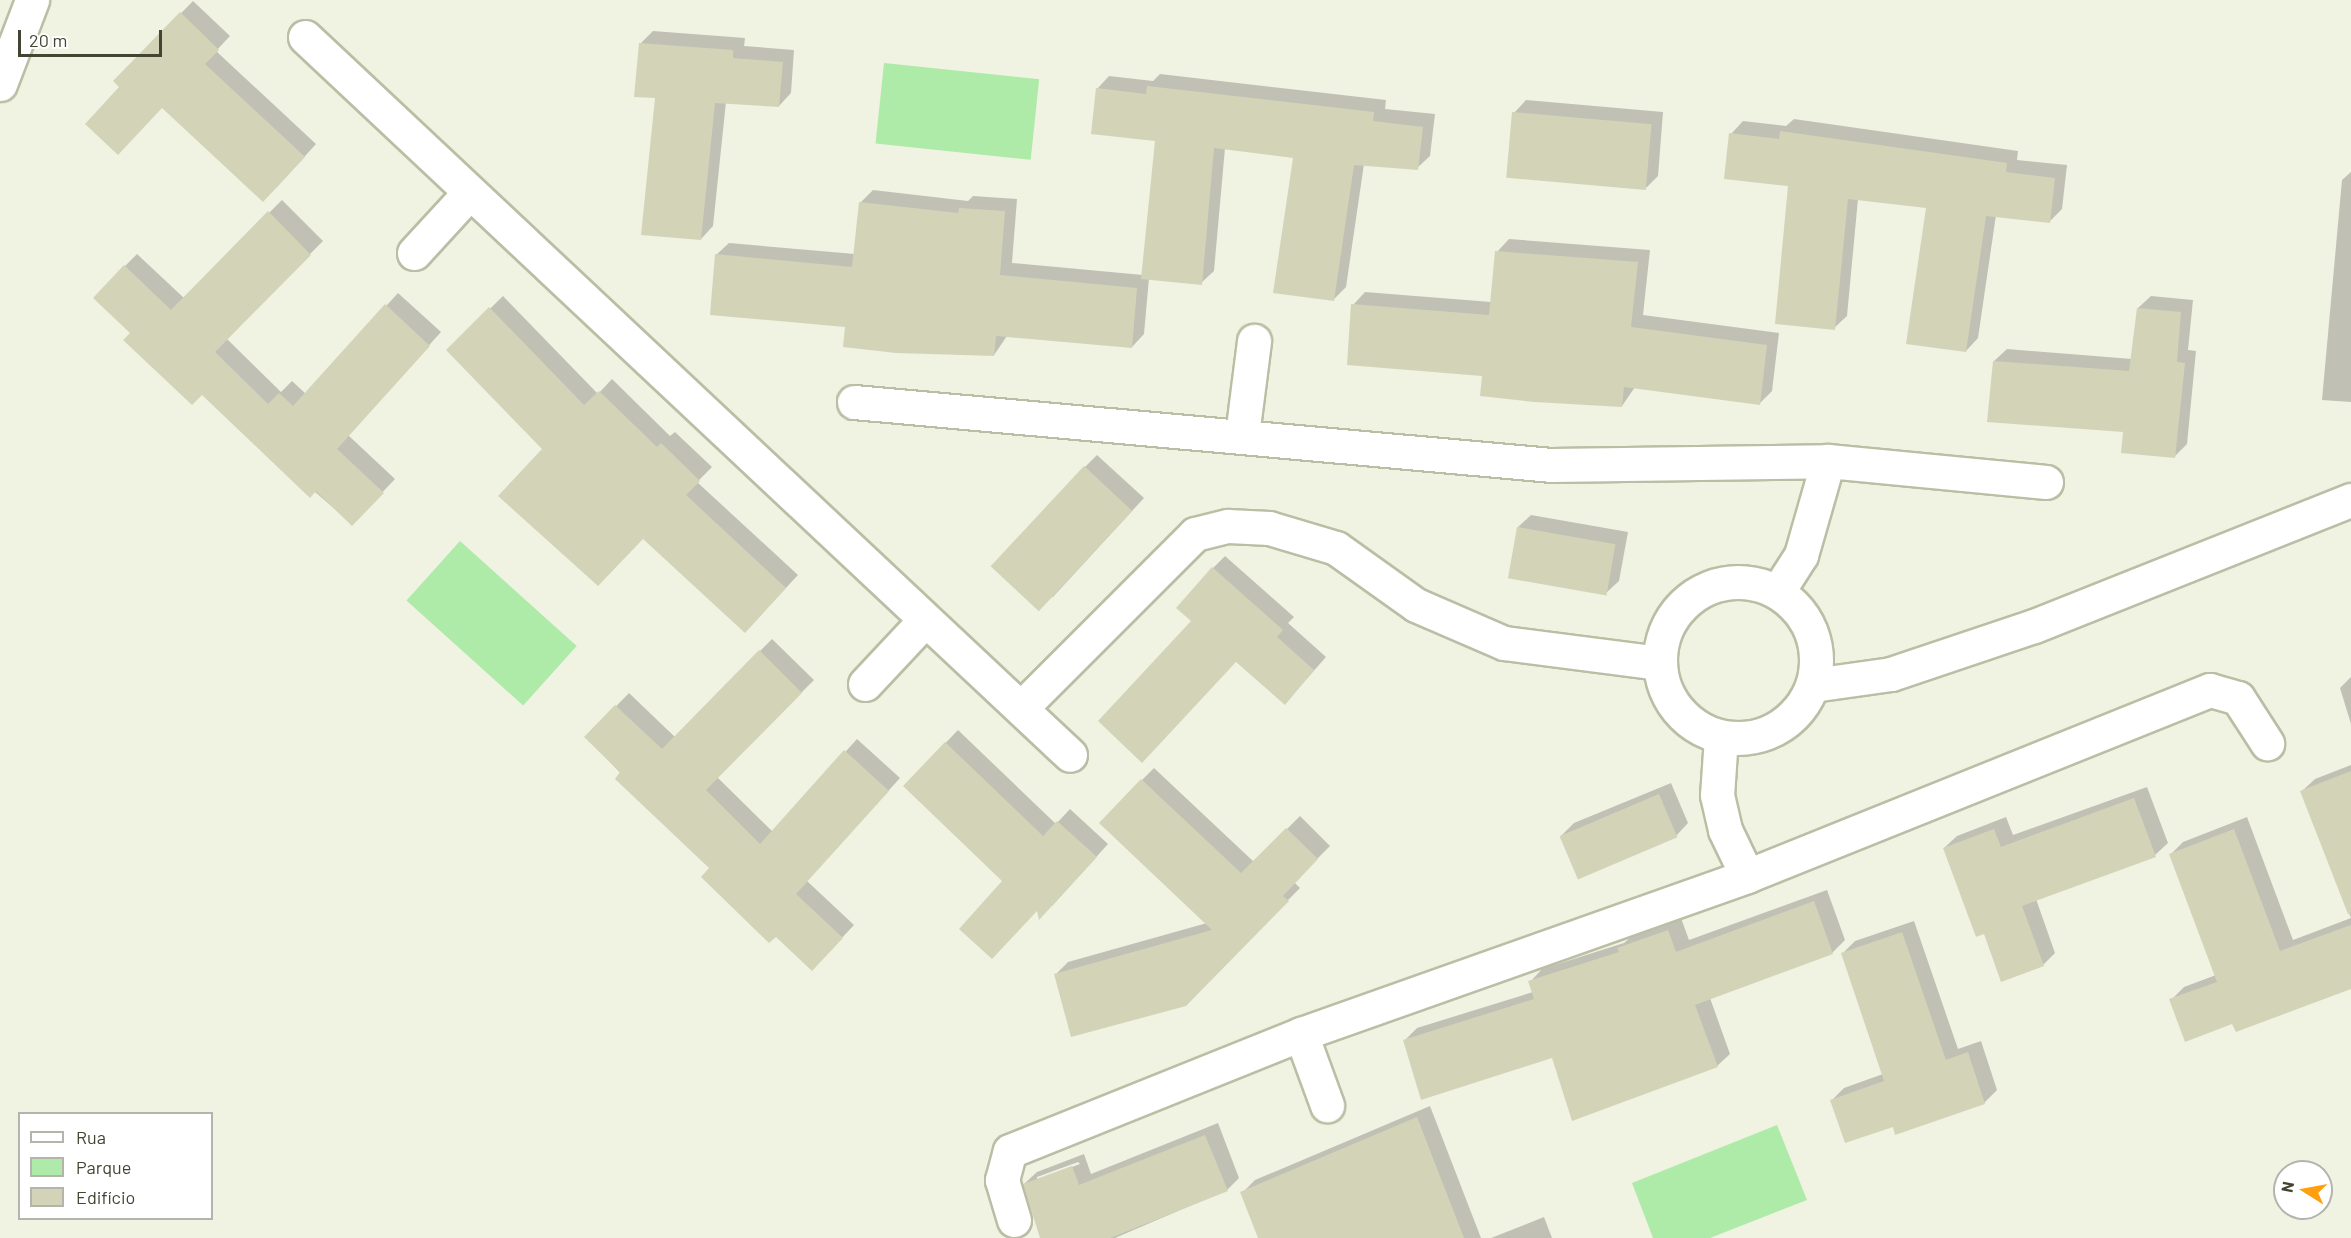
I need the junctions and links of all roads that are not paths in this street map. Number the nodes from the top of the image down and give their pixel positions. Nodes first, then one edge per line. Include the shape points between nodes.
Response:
1 (32, 0) edge
2 (305, 37) dead end
3 (0, 84) edge
4 (469, 193) junction
5 (414, 253) dead end
6 (1254, 341) dead end
7 (854, 402) dead end
8 (1242, 435) junction
9 (1828, 461) junction
10 (2046, 482) dead end
11 (2351, 500) edge
12 (1778, 591) junction
13 (923, 622) junction
14 (1660, 663) junction
15 (865, 684) dead end
16 (1813, 685) junction
17 (1022, 708) junction
18 (1721, 737) junction
19 (2267, 743) dead end
20 (1070, 755) dead end
21 (1747, 876) junction
22 (1301, 1034) junction
23 (1327, 1105) dead end
24 (1014, 1220) dead end

1 - 3 street
2 - 4 street
4 - 5 street
4 - 13 street
6 - 8 street
7 - 8 street
8 - 9 street via 1551,465
9 - 10 street
9 - 12 street via 1801,555
11 - 16 street via 2034,626 1891,674
12 - 14 street via 1731,581 1708,587 1672,617
12 - 16 street via 1810,626 1816,645
13 - 15 street
13 - 17 street
14 - 17 street via 1504,643 1416,605 1336,548 1269,528 1228,526 1195,534
14 - 18 street via 1676,708 1691,723
16 - 18 street via 1792,719 1775,730 1755,738
17 - 20 street
18 - 21 street via 1717,795 1725,830
19 - 21 street via 2238,698 2210,690
21 - 22 street
22 - 23 street
22 - 24 street via 1010,1151 1002,1180

